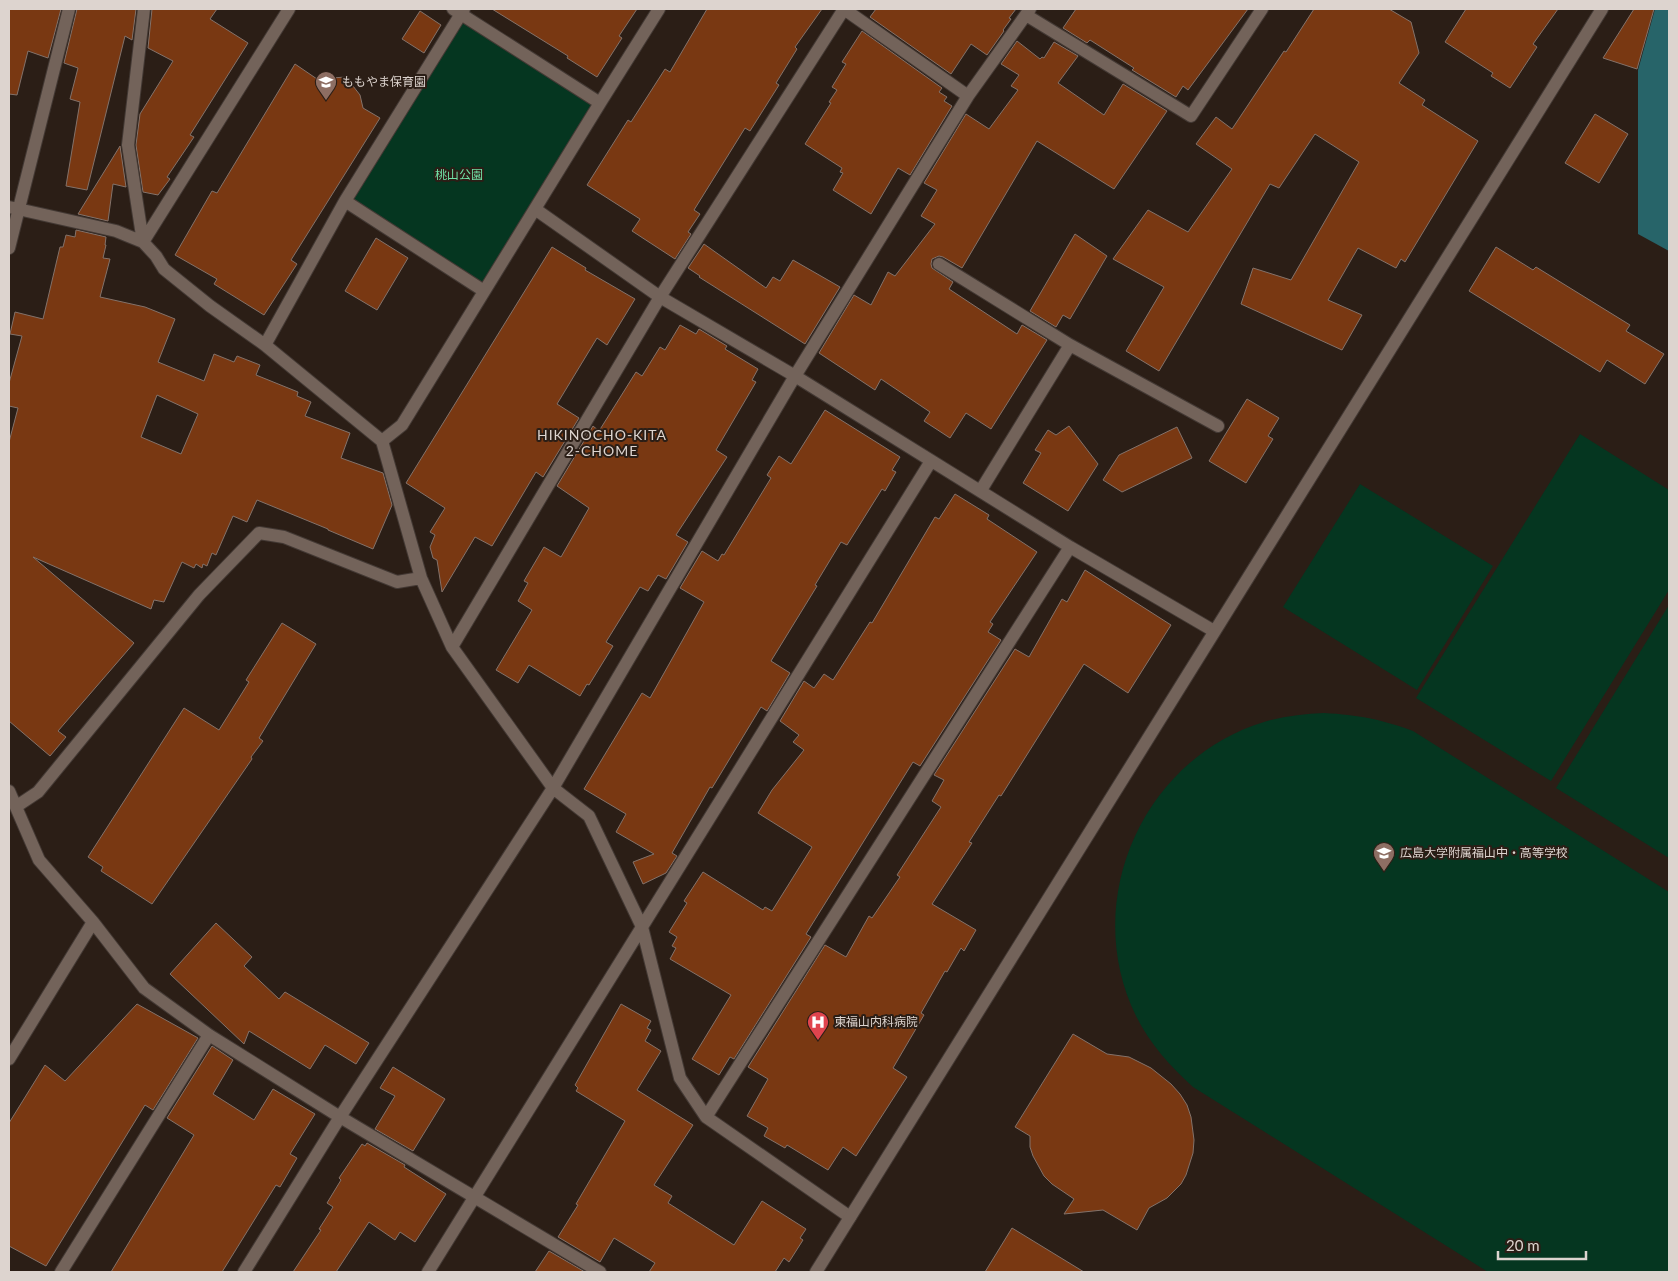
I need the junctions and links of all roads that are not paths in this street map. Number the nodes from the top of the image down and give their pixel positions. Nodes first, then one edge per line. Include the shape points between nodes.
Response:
1 (69, 9) edge
2 (144, 9) edge
3 (289, 9) edge
4 (659, 9) edge
5 (1262, 9) edge
6 (1602, 9) edge
7 (459, 10) edge
8 (1028, 12) edge
9 (968, 96) junction
10 (600, 103) junction
11 (345, 200) junction
12 (13, 209) edge
13 (535, 209) junction
14 (142, 242) junction
15 (9, 248) edge
16 (939, 264) dead end
17 (484, 291) junction
18 (660, 297) junction
19 (1070, 344) junction
20 (265, 345) junction
21 (794, 376) junction
22 (1218, 426) dead end
23 (382, 441) junction
24 (931, 461) junction
25 (981, 490) junction
26 (1070, 547) junction
27 (420, 578) junction
28 (1214, 631) junction
29 (452, 647) junction
30 (553, 788) junction
31 (9, 790) edge
32 (17, 806) junction
33 (92, 922) junction
34 (642, 927) junction
35 (209, 1034) junction
36 (9, 1059) edge
37 (340, 1117) junction
38 (706, 1117) junction
39 (474, 1198) junction
40 (850, 1217) junction
41 (61, 1272) edge
42 (244, 1272) edge
43 (428, 1272) edge
44 (600, 1272) edge
45 (816, 1272) edge

1 - 12 street
2 - 14 street via 128,145
3 - 14 street
4 - 10 street
5 - 8 street via 1191,116
6 - 28 street
7 - 10 street
7 - 11 street
8 - 9 street
9 - 18 street via 844,9
9 - 21 street
10 - 13 street
11 - 17 street
11 - 20 street
12 - 14 street via 116,231
12 - 15 street
13 - 17 street
13 - 18 street
14 - 20 street via 164,269
16 - 19 street
17 - 23 street via 402,425
18 - 21 street
18 - 29 street
19 - 22 street
19 - 25 street
20 - 23 street
21 - 24 street
21 - 30 street
23 - 27 street
24 - 25 street
24 - 34 street
25 - 26 street
26 - 28 street
26 - 38 street
27 - 29 street
27 - 32 street via 397,582 284,537 259,534 200,596 38,792
28 - 40 street
29 - 30 street
30 - 34 street via 589,816
30 - 37 street
31 - 32 street
32 - 33 street via 39,860
33 - 35 street via 144,988
33 - 36 street
34 - 38 street via 680,1078
34 - 39 street
35 - 37 street
35 - 41 street
37 - 39 street
37 - 42 street
38 - 40 street
39 - 43 street
39 - 44 street
40 - 45 street

